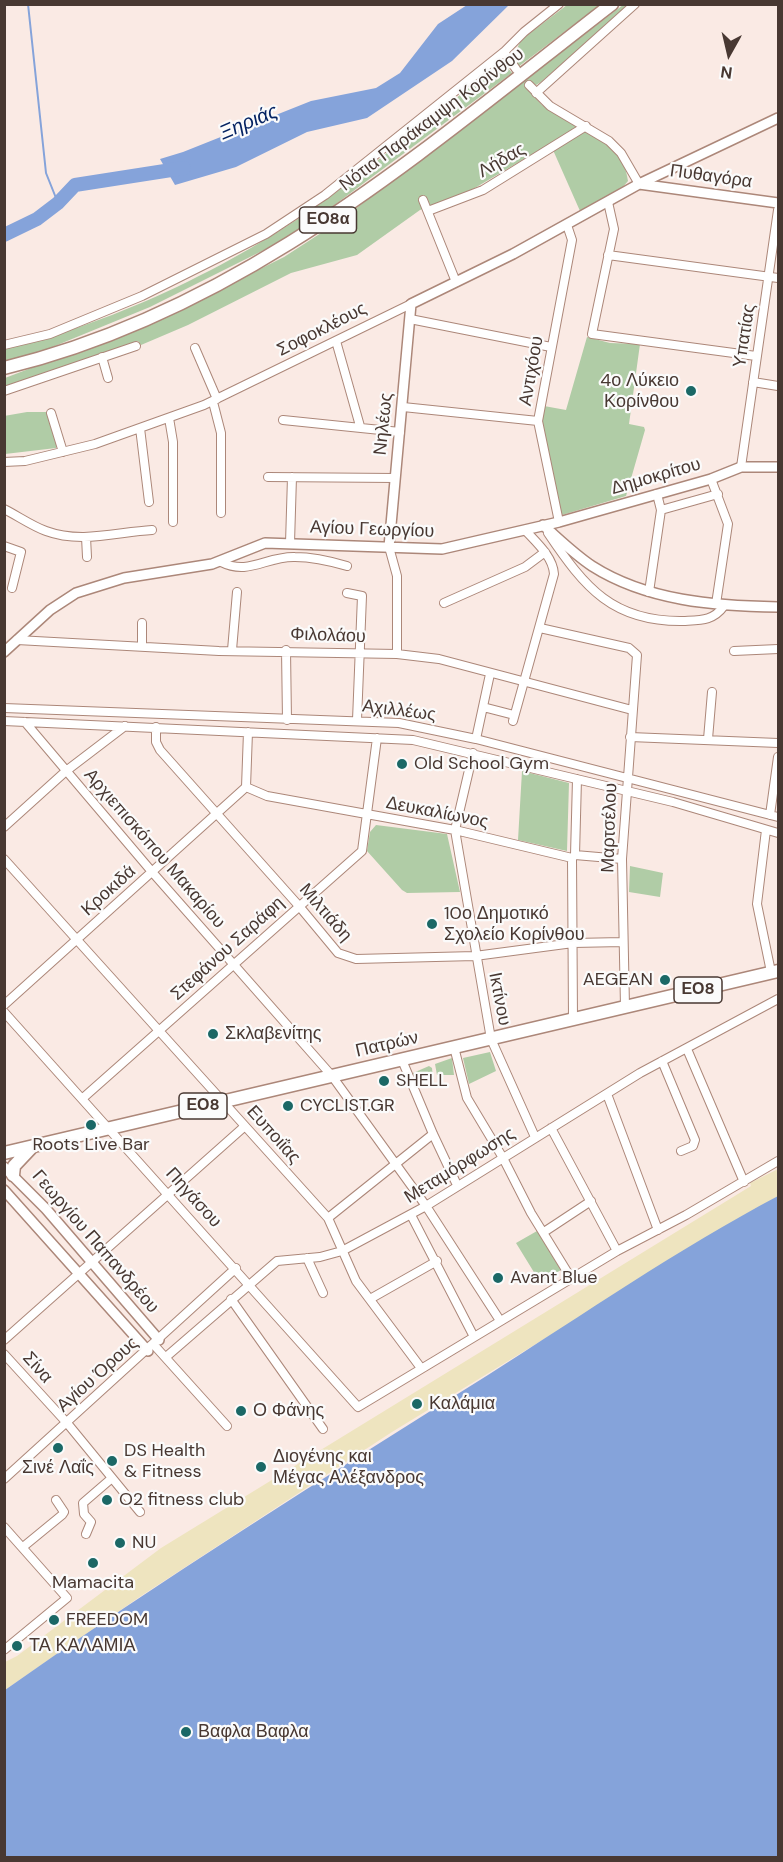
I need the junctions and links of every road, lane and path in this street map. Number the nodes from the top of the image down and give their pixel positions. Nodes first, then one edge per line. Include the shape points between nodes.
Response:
1 (559, 4) edge
2 (612, 4) edge
3 (635, 4) edge
4 (504, 52) junction
5 (516, 69) dead end
6 (529, 85) dead end
7 (536, 93) junction
8 (778, 118) edge
9 (586, 126) junction
10 (639, 184) junction
11 (423, 200) dead end
12 (608, 202) junction
13 (778, 202) edge
14 (778, 210) edge
15 (428, 211) junction
16 (567, 225) junction
17 (608, 255) junction
18 (769, 277) junction
19 (778, 278) edge
20 (456, 282) junction
21 (411, 304) junction
22 (410, 319) junction
23 (336, 341) junction
24 (4, 345) edge
25 (136, 346) dead end
26 (551, 347) junction
27 (195, 348) dead end
28 (756, 356) junction
29 (102, 357) junction
30 (4, 368) edge
31 (108, 378) dead end
32 (753, 382) junction
33 (778, 386) edge
34 (4, 391) edge
35 (215, 400) junction
36 (403, 407) junction
37 (51, 412) dead end
38 (169, 418) junction
39 (283, 420) dead end
40 (538, 421) junction
41 (360, 426) junction
42 (140, 428) junction
43 (400, 432) junction
44 (63, 452) junction
45 (4, 462) edge
46 (778, 467) edge
47 (741, 468) junction
48 (268, 477) dead end
49 (292, 477) junction
50 (395, 478) junction
51 (711, 479) junction
52 (657, 494) junction
53 (718, 494) junction
54 (148, 502) dead end
55 (4, 509) edge
56 (661, 510) junction
57 (221, 513) dead end
58 (173, 522) dead end
59 (559, 522) junction
60 (543, 525) junction
61 (152, 530) dead end
62 (525, 530) junction
63 (86, 537) junction
64 (290, 543) junction
65 (4, 546) edge
66 (389, 547) junction
67 (545, 552) junction
68 (87, 557) dead end
69 (221, 561) junction
70 (346, 566) dead end
71 (12, 588) dead end
72 (237, 592) dead end
73 (649, 592) junction
74 (347, 593) dead end
75 (444, 603) dead end
76 (720, 605) junction
77 (778, 607) edge
78 (142, 623) dead end
79 (540, 628) junction
80 (17, 640) junction
81 (142, 646) junction
82 (778, 649) edge
83 (232, 650) junction
84 (286, 650) junction
85 (734, 651) dead end
86 (4, 652) edge
87 (360, 652) junction
88 (397, 654) junction
89 (490, 674) junction
90 (523, 681) junction
91 (712, 692) dead end
92 (483, 707) junction
93 (4, 708) edge
94 (632, 710) junction
95 (287, 720) junction
96 (357, 720) junction
97 (4, 721) edge
98 (25, 722) junction
99 (125, 726) junction
100 (156, 728) junction
101 (248, 732) junction
102 (630, 737) junction
103 (377, 738) junction
104 (476, 739) junction
105 (708, 739) junction
106 (778, 744) edge
107 (473, 753) junction
108 (778, 757) edge
109 (66, 771) junction
110 (626, 777) junction
111 (577, 779) junction
112 (246, 787) junction
113 (625, 792) junction
114 (217, 813) junction
115 (368, 816) junction
116 (774, 816) edge
117 (4, 827) edge
118 (455, 830) junction
119 (766, 830) junction
120 (778, 833) edge
121 (574, 857) junction
122 (4, 859) edge
123 (622, 859) junction
124 (153, 873) junction
125 (299, 906) junction
126 (78, 939) junction
127 (623, 942) junction
128 (573, 944) junction
129 (475, 956) junction
130 (234, 962) junction
131 (776, 974) edge
132 (778, 999) edge
133 (4, 1005) edge
134 (625, 1007) junction
135 (4, 1012) edge
136 (573, 1020) junction
137 (159, 1030) junction
138 (491, 1039) junction
139 (454, 1047) junction
140 (687, 1049) junction
141 (402, 1060) junction
142 (662, 1061) junction
143 (332, 1076) junction
144 (607, 1094) junction
145 (83, 1098) junction
146 (224, 1102) junction
147 (245, 1126) junction
148 (551, 1128) junction
149 (109, 1129) junction
150 (433, 1134) junction
151 (535, 1137) junction
152 (34, 1146) junction
153 (681, 1151) dead end
154 (4, 1153) edge
155 (503, 1158) junction
156 (778, 1161) edge
157 (396, 1162) junction
158 (9, 1171) edge
159 (744, 1182) junction
160 (457, 1185) junction
161 (4, 1190) edge
162 (169, 1193) junction
163 (591, 1201) junction
164 (426, 1206) junction
165 (411, 1215) junction
166 (328, 1218) junction
167 (658, 1230) junction
168 (544, 1232) junction
169 (342, 1251) junction
170 (617, 1251) junction
171 (307, 1258) junction
172 (91, 1261) junction
173 (437, 1261) junction
174 (236, 1268) junction
175 (80, 1273) junction
176 (571, 1278) junction
177 (248, 1285) junction
178 (323, 1293) dead end
179 (231, 1299) junction
180 (370, 1299) junction
181 (499, 1319) junction
182 (473, 1335) junction
183 (4, 1340) edge
184 (154, 1345) junction
185 (4, 1354) edge
186 (166, 1357) junction
187 (421, 1368) junction
188 (67, 1423) junction
189 (227, 1426) dead end
190 (323, 1429) dead end
191 (112, 1478) junction
192 (4, 1479) edge
193 (56, 1500) dead end
194 (140, 1512) dead end
195 (4, 1527) edge
196 (86, 1534) dead end
197 (23, 1547) junction
198 (4, 1650) edge

1 - 4 street
2 - 30 main road, Νότια Παράκαμψη Κορίνθου / ΕΟ8α via 350,205 288,246 148,320
3 - 7 street
4 - 5 street
4 - 24 street via 325,195 266,234 142,296 50,334
6 - 7 street
7 - 9 street via 550,106
8 - 10 street, Σοφοκλέους
9 - 10 street via 621,153
9 - 15 street, Λήδας via 483,190
10 - 12 street, Σοφοκλέους
10 - 13 street, Πυθαγόρα
11 - 15 street
12 - 16 street, Σοφοκλέους
12 - 17 street via 614,230
14 - 18 street, Υπατίας
15 - 20 street
16 - 20 street, Σοφοκλέους
16 - 26 street, Αντιχόου via 572,240
17 - 18 street
17 - 28 street via 592,334
18 - 19 street
18 - 28 street, Υπατίας
20 - 21 street, Σοφοκλέους
21 - 22 street, Νηλέως
21 - 23 street, Σοφοκλέους
22 - 26 street
22 - 36 street, Νηλέως
23 - 35 street, Σοφοκλέους
23 - 41 street
25 - 29 street
26 - 40 street, Αντιχόου
27 - 35 street
28 - 32 street, Υπατίας
29 - 31 street
29 - 34 street
32 - 33 street
32 - 47 street, Υπατίας
35 - 38 street, Σοφοκλέους
35 - 57 street via 221,434
36 - 40 street
36 - 43 street, Νηλέως
37 - 44 street
38 - 42 street, Σοφοκλέους
38 - 58 street via 173,442
39 - 41 street
40 - 59 street, Αντιχόου
41 - 43 street
42 - 44 street, Σοφοκλέους
42 - 54 street
43 - 50 street, Νηλέως
44 - 45 street, Σοφοκλέους
46 - 47 street, Δημοκρίτου
47 - 51 street, Δημοκρίτου
48 - 49 street
49 - 50 street
49 - 64 street
50 - 66 street, Νηλέως
51 - 52 street, Δημοκρίτου
51 - 53 street
52 - 56 street
52 - 59 street, Δημοκρίτου
53 - 56 street
53 - 76 street via 728,524
55 - 63 street via 46,531
56 - 73 street
59 - 60 street, Δημοκρίτου
60 - 62 street, Αγίου Γεωργίου
60 - 73 street via 593,567
60 - 76 street via 585,583 609,603 631,614 665,621 706,620 715,616
61 - 63 street
62 - 66 street, Αγίου Γεωργίου via 442,549
62 - 67 street
63 - 68 street
64 - 66 street, Αγίου Γεωργίου
64 - 69 street, Αγίου Γεωργίου via 255,546
65 - 71 street via 21,552
66 - 88 street via 397,576
67 - 75 street via 525,567
67 - 79 street via 554,574
69 - 70 street via 236,569 294,556
69 - 80 street, Αγίου Γεωργίου via 124,578 76,593
72 - 83 street
73 - 76 street
74 - 87 street via 362,596
76 - 77 street
78 - 81 street
79 - 90 street
79 - 94 street, Μαρτσέλου via 636,651
80 - 81 street, Φιλολάου
80 - 86 street, Αγίου Γεωργίου
81 - 83 street, Φιλολάου
82 - 85 street
83 - 84 street, Φιλολάου
84 - 87 street, Φιλολάου
84 - 95 street
87 - 88 street, Φιλολάου
87 - 96 street
88 - 89 street, Φιλολάου via 439,659
89 - 90 street, Φιλολάου
89 - 92 street
90 - 92 street via 513,718
90 - 94 street, Φιλολάου
91 - 105 street
92 - 104 street
93 - 95 street, Αχιλλέως
94 - 102 street, Μαρτσέλου
95 - 96 street, Αχιλλέως
96 - 104 street, Αχιλλέως via 399,723
97 - 98 street, Αχιλλέως
98 - 99 street, Αχιλλέως
98 - 109 street, Αρχιεπισκόπου Μακαρίου
99 - 100 street, Αχιλλέως
99 - 109 street
100 - 101 street, Αχιλλέως
100 - 114 street, Μιλτιάδη via 160,750
101 - 103 street, Αχιλλέως
101 - 112 street
102 - 105 street
102 - 110 street, Μαρτσέλου
103 - 107 street, Αχιλλέως via 413,740
103 - 115 street, Στεφάνου Σαράφη
104 - 110 street, Αχιλλέως
105 - 106 street
107 - 111 street, Αχιλλέως
107 - 118 street, Ικτίνου
108 - 116 street
109 - 117 street
109 - 124 street, Αρχιεπισκόπου Μακαρίου
110 - 113 street, Μαρτσέλου
110 - 116 street, Αχιλλέως
111 - 113 street, Αχιλλέως
111 - 121 street
112 - 114 street, Κροκιδά
112 - 115 street, Δευκαλίωνος via 267,796
113 - 119 street, Αχιλλέως
113 - 123 street, Μαρτσέλου
114 - 124 street, Κροκιδά
114 - 125 street, Μιλτιάδη
115 - 118 street, Δευκαλίωνος
115 - 125 street, Στεφάνου Σαράφη via 362,851
118 - 121 street, Δευκαλίωνος
118 - 129 street, Ικτίνου
119 - 120 street, Αχιλλέως
119 - 131 street via 757,904
121 - 123 street, Δευκαλίωνος
121 - 128 street
122 - 126 street, Ευποιΐας
123 - 127 street, Μαρτσέλου
124 - 126 street, Κροκιδά
124 - 130 street, Αρχιεπισκόπου Μακαρίου
125 - 129 street, Μιλτιάδη via 338,953 351,959
125 - 130 street, Στεφάνου Σαράφη
126 - 133 street, Κροκιδά
126 - 137 street, Ευποιΐας
127 - 128 street, Μιλτιάδη
127 - 134 street, Μαρτσέλου
128 - 129 street, Μιλτιάδη
128 - 136 street
129 - 138 street, Ικτίνου
130 - 137 street, Στεφάνου Σαράφη
130 - 143 street, Αρχιεπισκόπου Μακαρίου
131 - 134 main road, Πατρών / ΕΟ8
132 - 140 street, Μεταμόρφωσης
134 - 136 main road, Πατρών / ΕΟ8
135 - 145 street, Πηγάσου
136 - 138 main road, Πατρών / ΕΟ8
137 - 145 street, Στεφάνου Σαράφη
137 - 146 street, Ευποιΐας
138 - 139 main road, Πατρών / ΕΟ8
138 - 151 street, Ικτίνου
139 - 141 main road, Πατρών / ΕΟ8
139 - 155 street via 466,1098
140 - 142 street, Μεταμόρφωσης
140 - 159 street
141 - 143 main road, Πατρών / ΕΟ8
141 - 150 street
142 - 144 street, Μεταμόρφωσης
142 - 153 street via 695,1140 693,1146
143 - 146 main road, Πατρών / ΕΟ8
143 - 157 street, Αρχιεπισκόπου Μακαρίου
144 - 148 street, Μεταμόρφωσης
144 - 167 street
145 - 149 street, Πηγάσου
146 - 147 street, Ευποιΐας
146 - 149 main road, Πατρών / ΕΟ8
147 - 162 street
147 - 166 street, Ευποιΐας
148 - 151 street, Μεταμόρφωσης
148 - 163 street
149 - 152 main road, Πατρών / ΕΟ8
149 - 162 street, Πηγάσου
150 - 157 street
150 - 160 street
151 - 155 street, Μεταμόρφωσης
152 - 154 main road, Πατρών / ΕΟ8
152 - 158 main road
155 - 160 street, Μεταμόρφωσης
155 - 168 street
156 - 159 street
157 - 164 street, Αρχιεπισκόπου Μακαρίου
157 - 166 street
158 - 172 street, Γεωργίου Παπανδρέου
159 - 167 street
160 - 164 street, Μεταμόρφωσης
161 - 175 street, Γεωργίου Παπανδρέου
162 - 172 street
162 - 174 street, Πηγάσου
163 - 168 street
163 - 170 street
164 - 165 street, Μεταμόρφωσης
164 - 181 street, Αρχιεπισκόπου Μακαρίου
165 - 169 street, Μεταμόρφωσης
165 - 173 street
166 - 169 street, Ευποιΐας
167 - 170 street
168 - 176 street
169 - 171 street, Μεταμόρφωσης
169 - 180 street, Ευποιΐας via 356,1281
170 - 176 street
171 - 177 street, Μεταμόρφωσης via 277,1261
171 - 178 street
172 - 175 street
172 - 184 street, Γεωργίου Παπανδρέου
173 - 180 street
173 - 182 street
174 - 177 street, Πηγάσου
174 - 184 street, Αγίου Όρους
175 - 183 street
175 - 184 street, Γεωργίου Παπανδρέου
176 - 181 street
177 - 179 street, Μεταμόρφωσης
177 - 187 street, Πηγάσου via 358,1407
179 - 186 street, Μεταμόρφωσης
179 - 190 street
180 - 187 street, Ευποιΐας
181 - 182 street
182 - 187 street
184 - 186 street, Γεωργίου Παπανδρέου
184 - 188 street, Αγίου Όρους
185 - 188 street, Σίνα
186 - 189 street, Γεωργίου Παπανδρέου
188 - 191 street, Σίνα
188 - 192 street, Αγίου Όρους
191 - 194 street, Σίνα
191 - 196 street via 82,1503 90,1522
193 - 197 street via 62,1515
195 - 197 street
197 - 198 street via 67,1598

